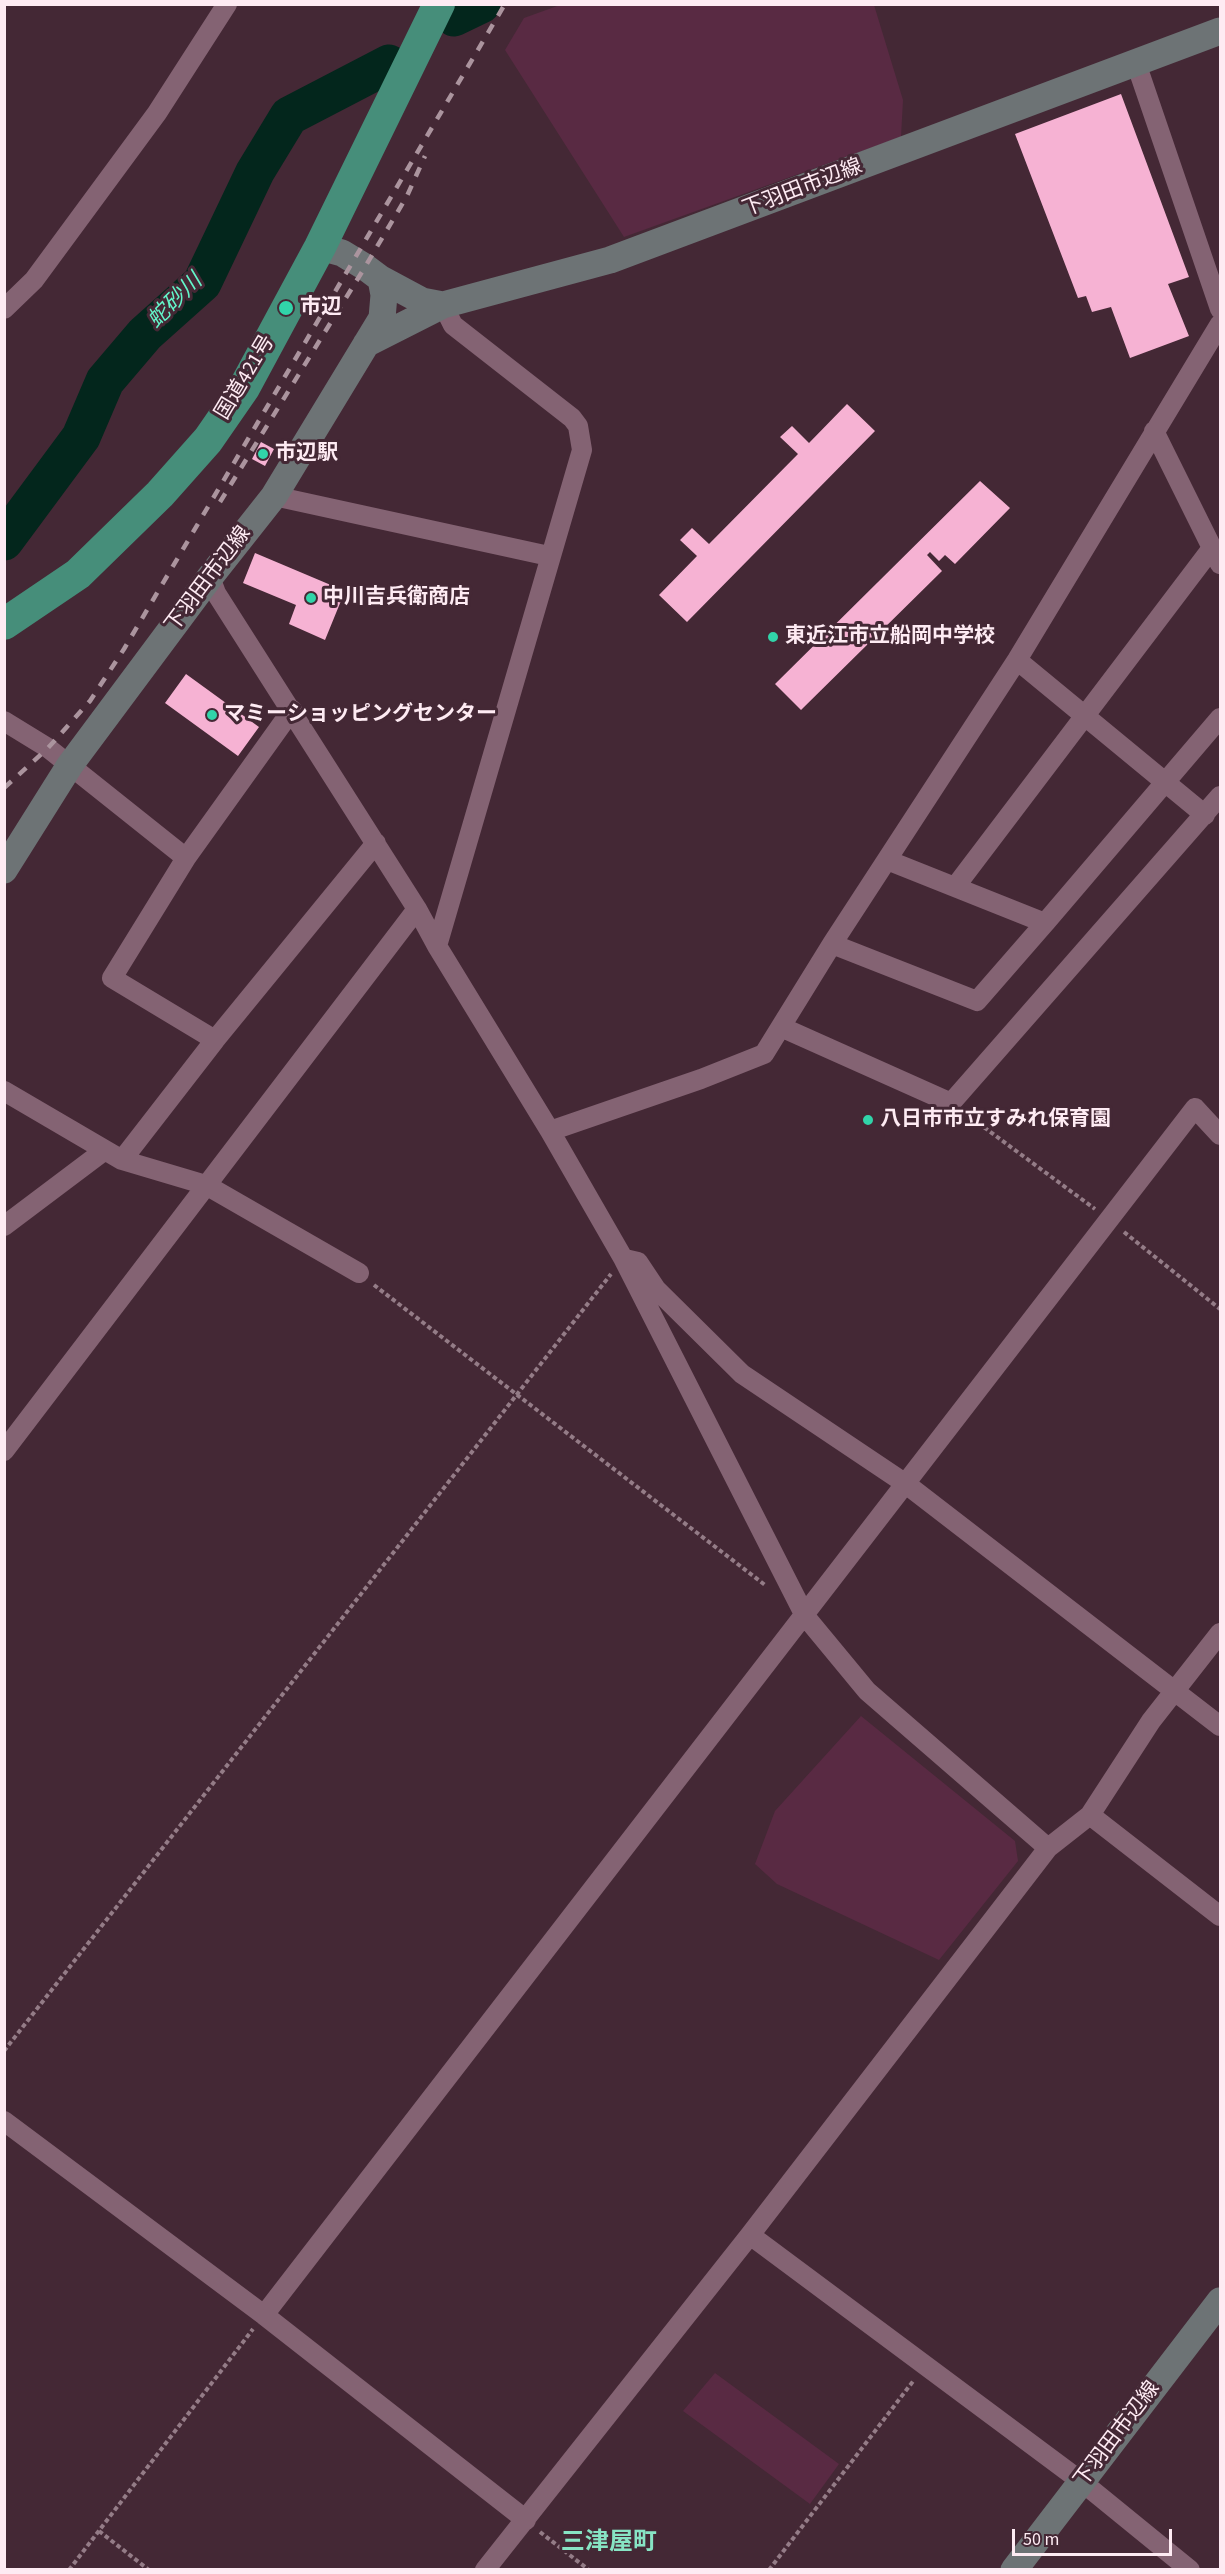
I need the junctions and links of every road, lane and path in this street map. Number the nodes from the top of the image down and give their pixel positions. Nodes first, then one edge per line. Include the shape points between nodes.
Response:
1 (227, 4) edge
2 (439, 4) edge
3 (1221, 30) edge
4 (1136, 63) junction
5 (320, 247) junction
6 (381, 279) junction
7 (443, 305) junction
8 (4, 309) edge
9 (1221, 309) edge
10 (1221, 324) edge
11 (366, 344) junction
12 (1154, 431) junction
13 (274, 496) junction
14 (549, 556) junction
15 (1216, 556) edge
16 (210, 577) junction
17 (4, 624) edge
18 (1017, 660) junction
19 (292, 710) junction
20 (1084, 715) junction
21 (1221, 718) edge
22 (4, 721) edge
23 (70, 765) junction
24 (1166, 783) junction
25 (1221, 796) edge
26 (1205, 815) junction
27 (376, 843) junction
28 (186, 858) junction
29 (887, 860) junction
30 (4, 870) edge
31 (955, 887) junction
32 (417, 909) junction
33 (1045, 923) junction
34 (832, 944) junction
35 (437, 946) junction
36 (781, 1027) junction
37 (215, 1040) junction
38 (4, 1091) edge
39 (951, 1103) junction
40 (550, 1131) junction
41 (1221, 1135) edge
42 (114, 1155) junction
43 (206, 1185) junction
44 (1109, 1220) junction
45 (4, 1226) edge
46 (623, 1258) junction
47 (359, 1273) joint
48 (1221, 1309) edge
49 (4, 1451) edge
50 (906, 1484) junction
51 (767, 1587) dead end
52 (805, 1616) junction
53 (1221, 1634) edge
54 (1175, 1691) junction
55 (1221, 1726) edge
56 (1090, 1815) junction
57 (1048, 1848) junction
58 (1221, 1916) edge
59 (4, 2051) edge
60 (4, 2121) edge
61 (750, 2235) junction
62 (1221, 2301) edge
63 (264, 2315) junction
64 (925, 2366) junction
65 (1082, 2482) junction
66 (526, 2520) junction
67 (99, 2531) junction
68 (69, 2570) edge
69 (149, 2570) edge
70 (485, 2570) edge
71 (589, 2570) edge
72 (768, 2570) edge
73 (1014, 2570) edge
74 (1190, 2570) edge

1 - 8 street via 156,113 41,271
2 - 5 highway, 国道421号
3 - 4 main road, 下羽田市辺線
4 - 7 main road, 下羽田市辺線 via 610,260
4 - 9 street
5 - 6 main road via 342,253
5 - 17 highway, 国道421号 via 244,388 208,440 160,494 78,574
6 - 7 main road via 422,301
6 - 11 main road, 下羽田市辺線 via 382,318
7 - 11 main road, 下羽田市辺線
7 - 14 street via 453,325 578,426 582,450
10 - 12 street
11 - 13 main road, 下羽田市辺線
12 - 15 street
12 - 18 street
13 - 14 street
13 - 16 main road, 下羽田市辺線
14 - 35 street
15 - 20 street
16 - 19 street via 216,593
16 - 23 main road, 下羽田市辺線
18 - 20 street
18 - 29 street
19 - 27 street
19 - 28 street
20 - 24 street
20 - 31 street
21 - 24 street
22 - 23 street
23 - 28 street
23 - 30 main road, 下羽田市辺線
24 - 26 street
24 - 33 street
25 - 26 street
26 - 39 street
27 - 32 street
27 - 37 street
28 - 37 street via 112,978
29 - 31 street
29 - 34 street
31 - 33 street
32 - 35 street
32 - 43 street
33 - 34 street via 977,1001
34 - 36 street
35 - 40 street
36 - 39 street
36 - 40 street via 764,1054
37 - 42 street
38 - 42 street
39 - 44 path
40 - 46 street
41 - 44 street via 1195,1108
42 - 43 street
42 - 45 street
43 - 47 street
43 - 49 street
44 - 48 path
44 - 50 street
46 - 50 street via 638,1262 656,1289 742,1374
46 - 52 street
46 - 59 path
47 - 51 path
50 - 52 street
50 - 54 street
52 - 57 street via 867,1691
52 - 63 street
53 - 54 street
54 - 55 street
54 - 56 street
56 - 57 street
56 - 58 street
57 - 61 street
60 - 63 street
61 - 64 street
61 - 66 street
62 - 65 main road, 下羽田市辺線
63 - 66 street
63 - 67 path
64 - 65 street
64 - 72 path
65 - 73 main road, 下羽田市辺線
65 - 74 street
66 - 70 street
66 - 71 path
67 - 68 path
67 - 69 path

